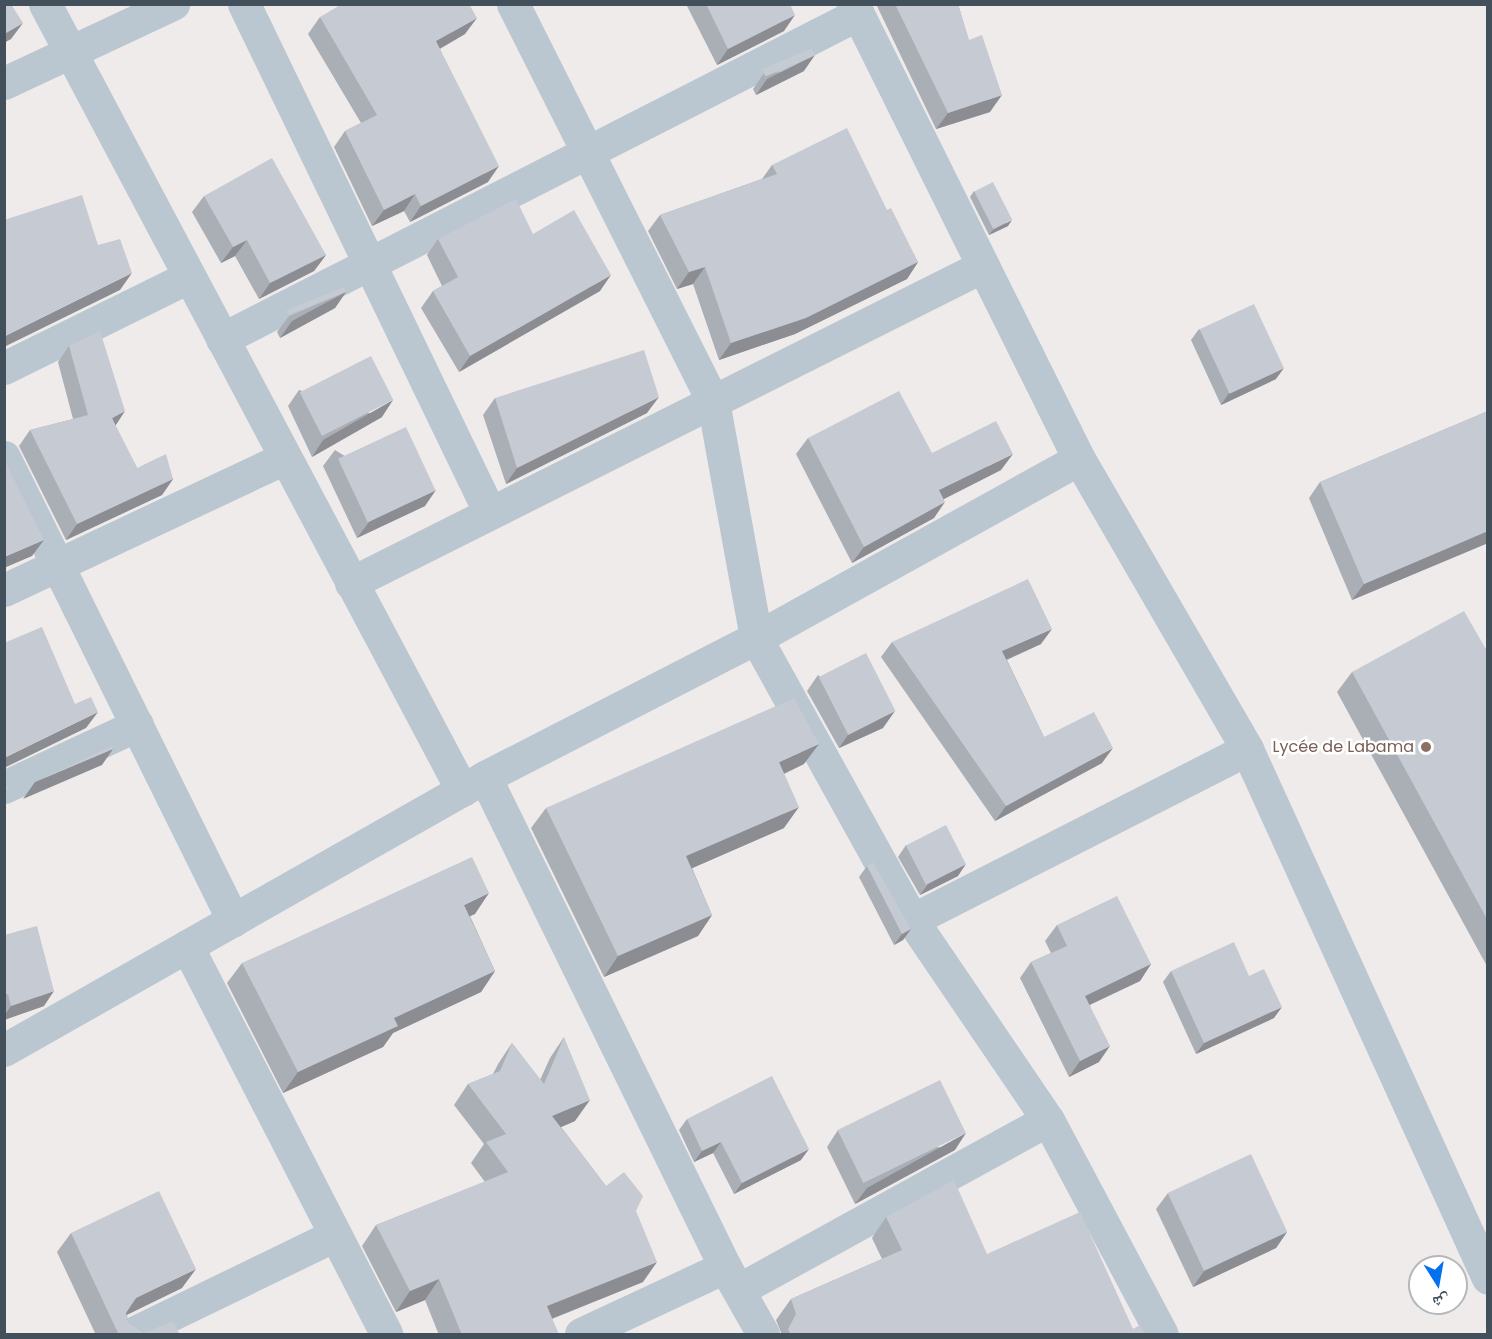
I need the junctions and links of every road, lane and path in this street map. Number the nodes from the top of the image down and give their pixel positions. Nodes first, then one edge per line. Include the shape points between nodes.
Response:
1 (45, 4) edge
2 (173, 4) edge
3 (244, 4) edge
4 (513, 4) edge
5 (855, 9) edge
6 (70, 53) junction
7 (4, 83) edge
8 (587, 152) junction
9 (368, 261) junction
10 (983, 266) junction
11 (188, 277) junction
12 (222, 339) junction
13 (4, 368) edge
14 (713, 401) junction
15 (4, 457) edge
16 (285, 458) junction
17 (1079, 459) junction
18 (490, 513) junction
19 (57, 565) junction
20 (351, 583) junction
21 (4, 590) edge
22 (756, 638) junction
23 (137, 725) junction
24 (1247, 749) junction
25 (474, 783) junction
26 (4, 787) edge
27 (232, 920) junction
28 (912, 920) junction
29 (188, 946) junction
30 (4, 1050) edge
31 (1048, 1120) junction
32 (335, 1235) junction
33 (732, 1278) junction
34 (1488, 1278) edge
35 (131, 1335) edge
36 (386, 1335) edge
37 (581, 1335) edge
38 (764, 1335) edge
39 (1162, 1335) edge

1 - 6 street
2 - 6 street
3 - 9 street
4 - 8 street
5 - 8 street
5 - 10 street
6 - 7 street
6 - 11 street
8 - 9 street
8 - 14 street
9 - 12 street
9 - 18 street
10 - 14 street
10 - 17 street
11 - 12 street
11 - 13 street
12 - 16 street
14 - 18 street
14 - 22 street
15 - 19 street
16 - 19 street
16 - 20 street
17 - 22 street
17 - 24 street
18 - 20 street
19 - 21 street
19 - 23 street
20 - 25 street
22 - 25 street
22 - 28 street
23 - 26 street
23 - 27 street
24 - 28 street
24 - 34 street
25 - 27 street
25 - 33 street
27 - 29 street
28 - 31 street
29 - 30 street
29 - 32 street
31 - 33 street
31 - 39 street
32 - 35 street
32 - 36 street
33 - 37 street
33 - 38 street

